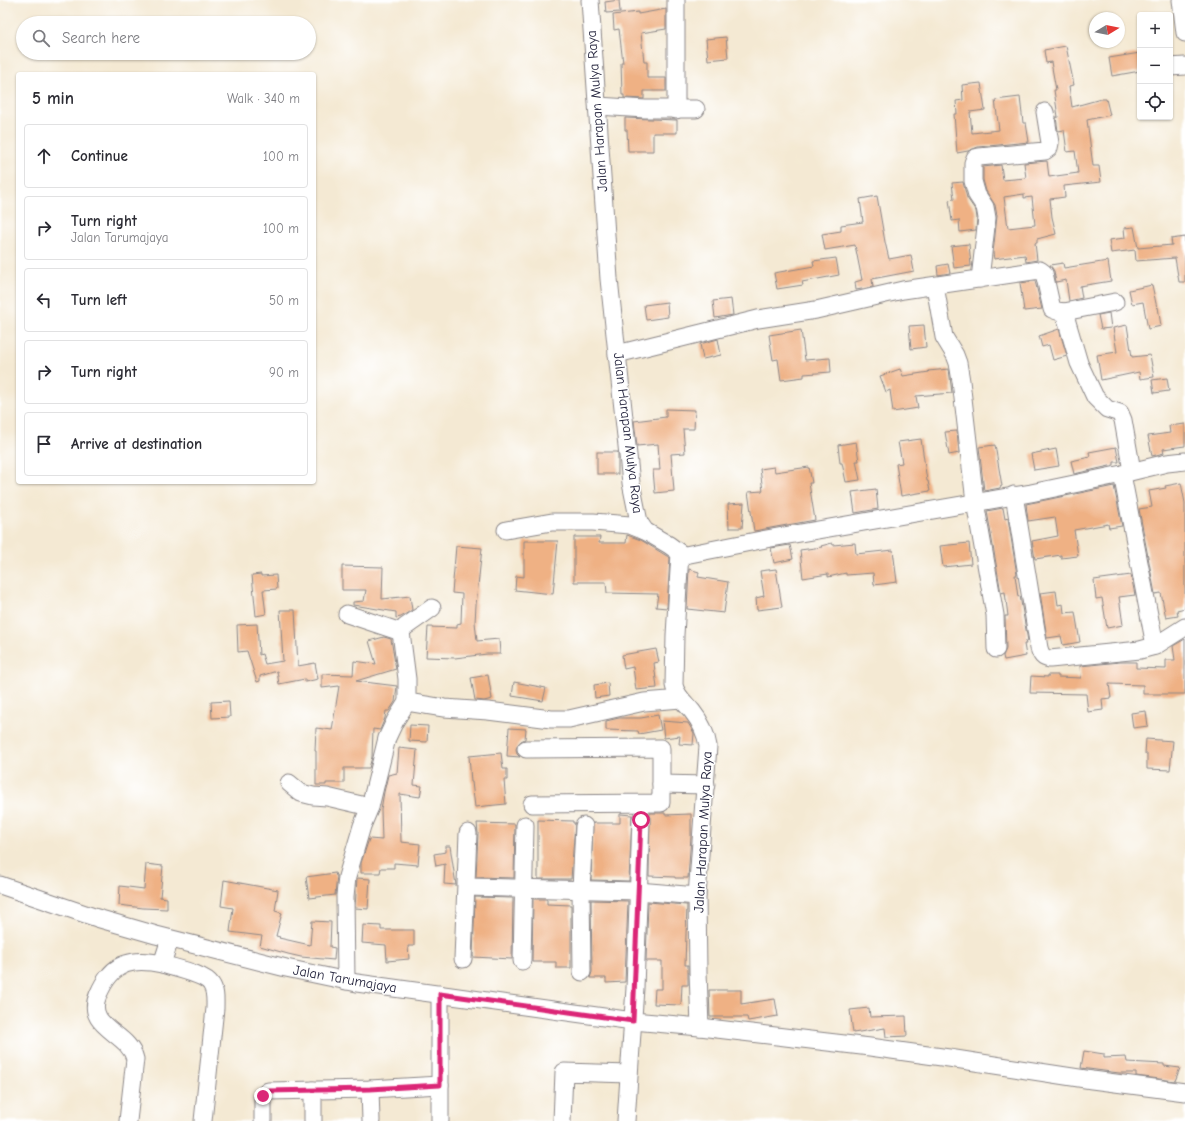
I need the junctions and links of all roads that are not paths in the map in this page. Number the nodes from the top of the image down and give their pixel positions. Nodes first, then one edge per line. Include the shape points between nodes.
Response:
1 (590, 0) edge
2 (676, 0) edge
3 (1181, 0) edge
4 (1185, 33) edge
5 (1185, 66) edge
6 (1173, 67) edge
7 (598, 106) junction
8 (696, 109) dead end
9 (676, 110) junction
10 (1045, 112) dead end
11 (980, 279) junction
12 (935, 286) junction
13 (1115, 302) dead end
14 (1064, 312) junction
15 (617, 354) junction
16 (1185, 461) edge
17 (1127, 473) junction
18 (1014, 495) junction
19 (975, 502) junction
20 (506, 530) dead end
21 (645, 531) junction
22 (680, 556) junction
23 (432, 608) dead end
24 (346, 614) dead end
25 (1185, 627) edge
26 (401, 632) junction
27 (1155, 646) junction
28 (996, 649) dead end
29 (680, 699) junction
30 (407, 702) junction
31 (526, 749) dead end
32 (289, 783) dead end
33 (661, 784) junction
34 (706, 785) junction
35 (532, 804) dead end
36 (370, 807) junction
37 (641, 820) dead end
38 (525, 825) dead end
39 (584, 826) dead end
40 (468, 833) dead end
41 (0, 885) edge
42 (467, 887) junction
43 (524, 889) junction
44 (581, 890) junction
45 (638, 890) junction
46 (697, 896) junction
47 (170, 939) junction
48 (463, 959) dead end
49 (522, 961) dead end
50 (162, 964) junction
51 (582, 972) dead end
52 (346, 981) junction
53 (440, 994) junction
54 (633, 1021) junction
55 (700, 1027) junction
56 (629, 1074) junction
57 (440, 1085) junction
58 (370, 1089) junction
59 (313, 1090) junction
60 (1185, 1092) edge
61 (128, 1121) edge
62 (203, 1121) edge
63 (263, 1121) edge
64 (313, 1121) edge
65 (371, 1121) edge
66 (440, 1121) edge
67 (562, 1121) edge
68 (626, 1121) edge

1 - 7 street, Jalan Harapan Mulya Raya
2 - 9 street
3 - 4 street
5 - 6 street
7 - 9 street
7 - 15 street, Jalan Harapan Mulya Raya via 608,265
8 - 9 street
10 - 11 street via 1050,143 1045,151 979,157 975,158 973,163 973,182 977,195 985,207 987,218
11 - 12 street
11 - 14 street via 1040,270 1052,309
12 - 15 street via 893,292 758,320
12 - 19 street via 944,338 958,363
13 - 14 street
14 - 17 street via 1079,363 1095,397 1107,409 1121,414
15 - 21 street, Jalan Harapan Mulya Raya via 631,483 639,522
16 - 17 street
17 - 18 street
17 - 27 street
18 - 19 street
18 - 27 street via 1041,655 1050,659 1140,650
19 - 22 street
19 - 28 street via 992,592
20 - 21 street via 552,522 593,522 630,525
21 - 22 street, Jalan Harapan Mulya Raya via 678,550
22 - 29 street, Jalan Harapan Mulya Raya via 674,671 675,691
23 - 26 street
24 - 26 street
25 - 27 street
26 - 30 street
29 - 30 street via 644,702 569,719 444,708
29 - 34 street, Jalan Harapan Mulya Raya via 692,712 707,738
30 - 36 street via 387,738
31 - 33 street via 661,748
32 - 36 street via 301,793
33 - 34 street
33 - 35 street via 661,803
34 - 46 street, Jalan Harapan Mulya Raya
36 - 52 street via 347,877
37 - 45 street
38 - 43 street
39 - 44 street
40 - 42 street
41 - 47 street, Jalan Tarumajaya via 97,918
42 - 43 street
42 - 48 street
43 - 44 street
43 - 49 street
44 - 45 street
44 - 51 street
45 - 46 street
45 - 54 street
46 - 55 street, Jalan Harapan Mulya Raya
47 - 50 street
47 - 52 street, Jalan Tarumajaya
50 - 61 street via 127,962 120,966 105,981 94,1004 99,1020 125,1043 134,1055
50 - 62 street via 208,980 215,994
52 - 53 street, Jalan Tarumajaya
53 - 54 street, Jalan Tarumajaya
53 - 57 street
54 - 55 street, Jalan Tarumajaya
54 - 56 street
55 - 60 street, Jalan Tarumajaya via 913,1053
56 - 67 street via 564,1072
56 - 68 street
57 - 58 street
57 - 66 street
58 - 59 street
58 - 65 street
59 - 63 street via 266,1092 263,1096
59 - 64 street

